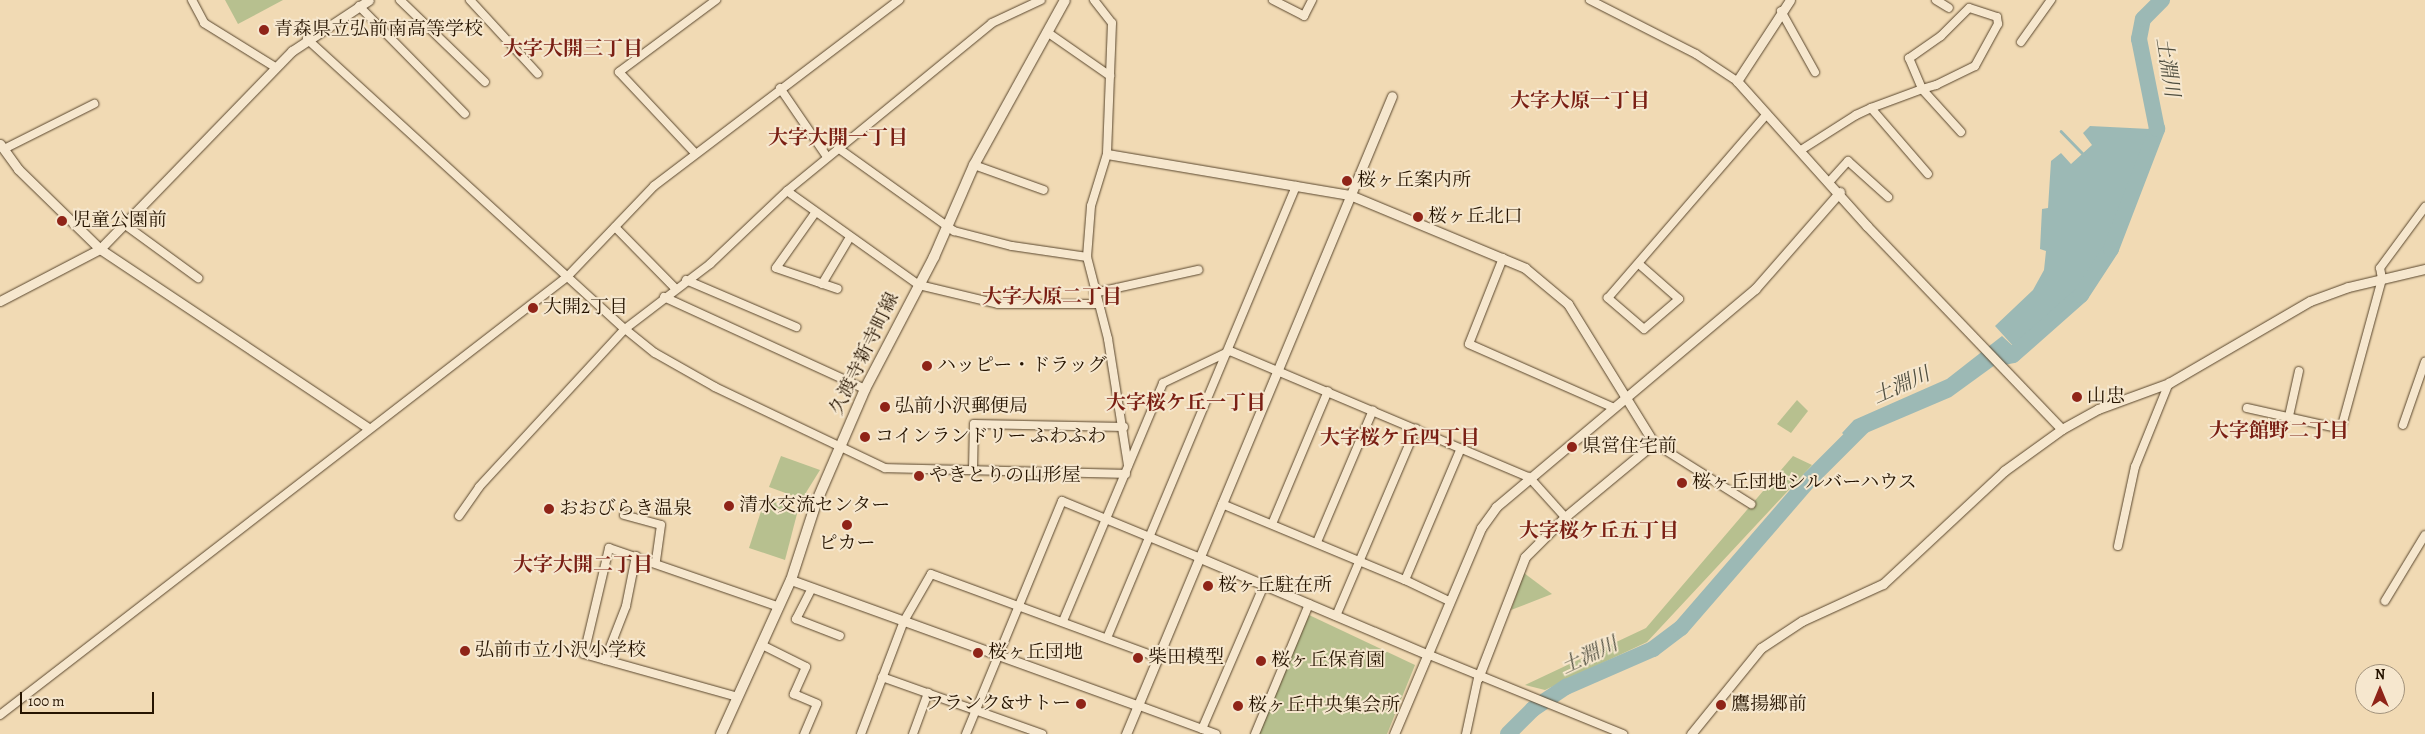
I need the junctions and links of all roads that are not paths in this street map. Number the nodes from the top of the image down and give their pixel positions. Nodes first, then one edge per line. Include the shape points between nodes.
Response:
1 (192, 0) edge
2 (369, 0) edge
3 (400, 0) edge
4 (470, 0) edge
5 (716, 0) edge
6 (899, 0) edge
7 (1042, 0) edge
8 (1063, 0) edge
9 (1094, 0) edge
10 (1274, 0) edge
11 (1312, 0) edge
12 (1590, 0) edge
13 (1790, 0) edge
14 (1936, 0) edge
15 (2051, 0) edge
16 (359, 6) junction
17 (1949, 8) dead end
18 (1781, 11) junction
19 (1047, 32) junction
20 (307, 39) junction
21 (2021, 42) dead end
22 (275, 67) junction
23 (1815, 72) dead end
24 (538, 74) dead end
25 (1110, 76) junction
26 (1737, 81) junction
27 (484, 82) dead end
28 (780, 88) junction
29 (1922, 89) junction
30 (1392, 96) dead end
31 (94, 104) dead end
32 (1871, 108) junction
33 (465, 114) dead end
34 (1767, 114) junction
35 (1961, 132) dead end
36 (2, 147) edge
37 (838, 148) junction
38 (1801, 150) junction
39 (695, 152) junction
40 (1108, 154) junction
41 (827, 157) junction
42 (974, 165) junction
43 (1928, 174) dead end
44 (1830, 181) junction
45 (1296, 186) junction
46 (1044, 190) dead end
47 (787, 191) junction
48 (1840, 192) junction
49 (1350, 195) junction
50 (1888, 197) dead end
51 (2425, 207) edge
52 (815, 213) junction
53 (124, 224) junction
54 (947, 226) junction
55 (615, 227) junction
56 (850, 237) junction
57 (100, 249) junction
58 (1087, 257) junction
59 (1503, 258) junction
60 (1639, 264) junction
61 (2425, 269) edge
62 (1198, 270) dead end
63 (567, 277) junction
64 (198, 278) dead end
65 (2382, 278) junction
66 (686, 280) junction
67 (822, 284) junction
68 (918, 285) junction
69 (675, 288) junction
70 (838, 289) dead end
71 (1094, 294) junction
72 (664, 297) junction
73 (0, 301) edge
74 (1098, 304) junction
75 (796, 327) dead end
76 (625, 328) junction
77 (1230, 351) junction
78 (2425, 362) edge
79 (1277, 370) junction
80 (2299, 372) dead end
81 (2169, 382) junction
82 (865, 389) junction
83 (1328, 391) junction
84 (1623, 397) junction
85 (1612, 407) junction
86 (2247, 408) dead end
87 (1372, 410) junction
88 (2289, 416) junction
89 (2403, 425) dead end
90 (1124, 427) junction
91 (368, 428) junction
92 (1416, 428) junction
93 (2062, 429) junction
94 (1654, 443) junction
95 (838, 448) junction
96 (1461, 448) junction
97 (973, 470) junction
98 (1127, 471) junction
99 (1529, 477) junction
100 (1222, 504) junction
101 (1751, 504) dead end
102 (624, 514) dead end
103 (459, 516) dead end
104 (1564, 517) junction
105 (1107, 519) junction
106 (1272, 524) junction
107 (2425, 535) edge
108 (1149, 538) junction
109 (1317, 542) junction
110 (2118, 546) dead end
111 (636, 556) junction
112 (1198, 557) junction
113 (1361, 560) junction
114 (656, 562) junction
115 (791, 580) junction
116 (1405, 580) junction
117 (1264, 585) junction
118 (812, 588) junction
119 (1449, 601) junction
120 (2386, 601) dead end
121 (1018, 604) junction
122 (1309, 604) junction
123 (779, 607) junction
124 (1336, 616) junction
125 (904, 621) junction
126 (1063, 621) junction
127 (840, 636) dead end
128 (1107, 638) junction
129 (762, 646) junction
130 (996, 654) junction
131 (1427, 654) junction
132 (1157, 657) junction
133 (606, 660) junction
134 (882, 677) junction
135 (1478, 678) junction
136 (928, 693) junction
137 (738, 697) junction
138 (1137, 705) junction
139 (975, 710) junction
140 (0, 715) edge
141 (1019, 726) junction
142 (1202, 729) junction
143 (721, 734) edge
144 (804, 734) edge
145 (861, 734) edge
146 (913, 734) edge
147 (966, 734) edge
148 (1016, 734) edge
149 (1042, 734) edge
150 (1126, 734) edge
151 (1216, 734) edge
152 (1255, 734) edge
153 (1394, 734) edge
154 (1466, 734) edge
155 (1623, 734) edge
156 (1691, 734) edge

1 - 22 street via 204,23
2 - 16 street
3 - 27 street
4 - 24 street
5 - 39 street via 619,72
6 - 28 street
7 - 37 street via 992,23
8 - 19 main road, 久渡寺新寺町線
9 - 25 street via 1112,23
10 - 11 street via 1304,16
12 - 26 street via 1696,54
13 - 18 street
14 - 17 street
15 - 21 street
16 - 20 street
16 - 33 street
18 - 23 street
18 - 26 street
19 - 25 street
19 - 42 main road, 久渡寺新寺町線
20 - 22 street
20 - 63 street
22 - 53 street
25 - 40 street
26 - 34 street
28 - 39 street
28 - 41 street
29 - 29 street via 1975,66 1998,24 1997,17 1969,8 1942,36 1909,58
29 - 32 street
29 - 35 street
30 - 49 street
31 - 36 street
32 - 38 street
32 - 43 street
34 - 38 street
34 - 60 street
36 - 57 street
37 - 41 street
37 - 54 street
38 - 44 street
39 - 55 street
40 - 45 street
40 - 58 street via 1091,206
41 - 47 street
42 - 46 street
42 - 54 main road, 久渡寺新寺町線
44 - 48 street
44 - 50 street via 1848,161
45 - 49 street
45 - 77 street
47 - 52 street
47 - 66 street via 710,264
48 - 84 street via 1755,289
48 - 93 street
49 - 59 street
49 - 79 street
51 - 65 street via 2380,268
52 - 56 street
52 - 67 street via 776,268
53 - 57 street
53 - 64 street
54 - 58 street via 1012,246
54 - 68 main road, 久渡寺新寺町線
55 - 63 street
55 - 69 street
56 - 67 street
56 - 68 street
57 - 73 street
57 - 91 street
58 - 71 street
59 - 84 street via 1540,277 1568,304
59 - 85 street via 1469,344
60 - 60 street via 1679,299 1644,329 1608,298
61 - 65 street
62 - 71 street
63 - 76 street
63 - 91 street
65 - 81 street via 2310,301
65 - 88 street via 2340,429
66 - 69 street
66 - 75 street
67 - 70 street
68 - 74 street via 998,304
68 - 82 main road, 久渡寺新寺町線
69 - 72 street
71 - 74 street
72 - 76 street
72 - 82 street
74 - 90 street
76 - 95 street via 681,369
76 - 103 street via 479,487
77 - 79 street
77 - 98 street via 1163,384
77 - 108 street
78 - 89 street
79 - 83 street
79 - 100 street
80 - 88 street
81 - 93 street via 2098,409
81 - 110 street via 2135,467
82 - 95 main road, 久渡寺新寺町線
83 - 87 street
83 - 106 street
84 - 85 street
84 - 94 street
85 - 99 street
86 - 88 street
87 - 92 street
87 - 109 street
90 - 97 street via 974,424
90 - 98 street
91 - 140 street
92 - 96 street
92 - 113 street
93 - 156 street via 2004,471 1883,584 1802,621 1761,648
94 - 101 street
94 - 104 street
95 - 97 street via 885,468
95 - 115 main road, 久渡寺新寺町線
96 - 99 street
96 - 116 street
97 - 98 street
98 - 105 street
99 - 104 street
99 - 119 street via 1496,507 1481,528
100 - 106 street
100 - 112 street
102 - 114 street via 661,525
104 - 135 street via 1525,557
105 - 108 street
105 - 121 street via 1062,501
105 - 126 street
106 - 109 street
107 - 120 street
108 - 112 street
108 - 128 street
109 - 113 street
111 - 114 street
111 - 133 street via 626,606
111 - 133 street via 609,548 584,654
112 - 117 street
112 - 132 street
113 - 116 street
113 - 124 street
114 - 123 street
115 - 118 street
115 - 123 main road, 久渡寺新寺町線
116 - 119 street
117 - 122 street
117 - 142 street
118 - 125 street
118 - 127 street via 796,619
119 - 131 street
121 - 125 street via 931,574
121 - 126 street
121 - 130 street
122 - 124 street
122 - 152 street
123 - 129 main road, 久渡寺新寺町線
124 - 131 street
125 - 130 street
125 - 134 street
126 - 128 street
128 - 132 street
129 - 137 main road, 久渡寺新寺町線
129 - 144 street via 806,667 794,694 818,704
130 - 138 street
130 - 139 street
131 - 135 street
131 - 153 street
132 - 138 street
133 - 137 street
134 - 136 street
134 - 145 street
135 - 154 street
135 - 155 street
136 - 139 street
136 - 146 street
137 - 143 main road, 久渡寺新寺町線
138 - 142 street
138 - 150 street
139 - 141 street
139 - 147 street
141 - 148 street
141 - 149 street
142 - 151 street

